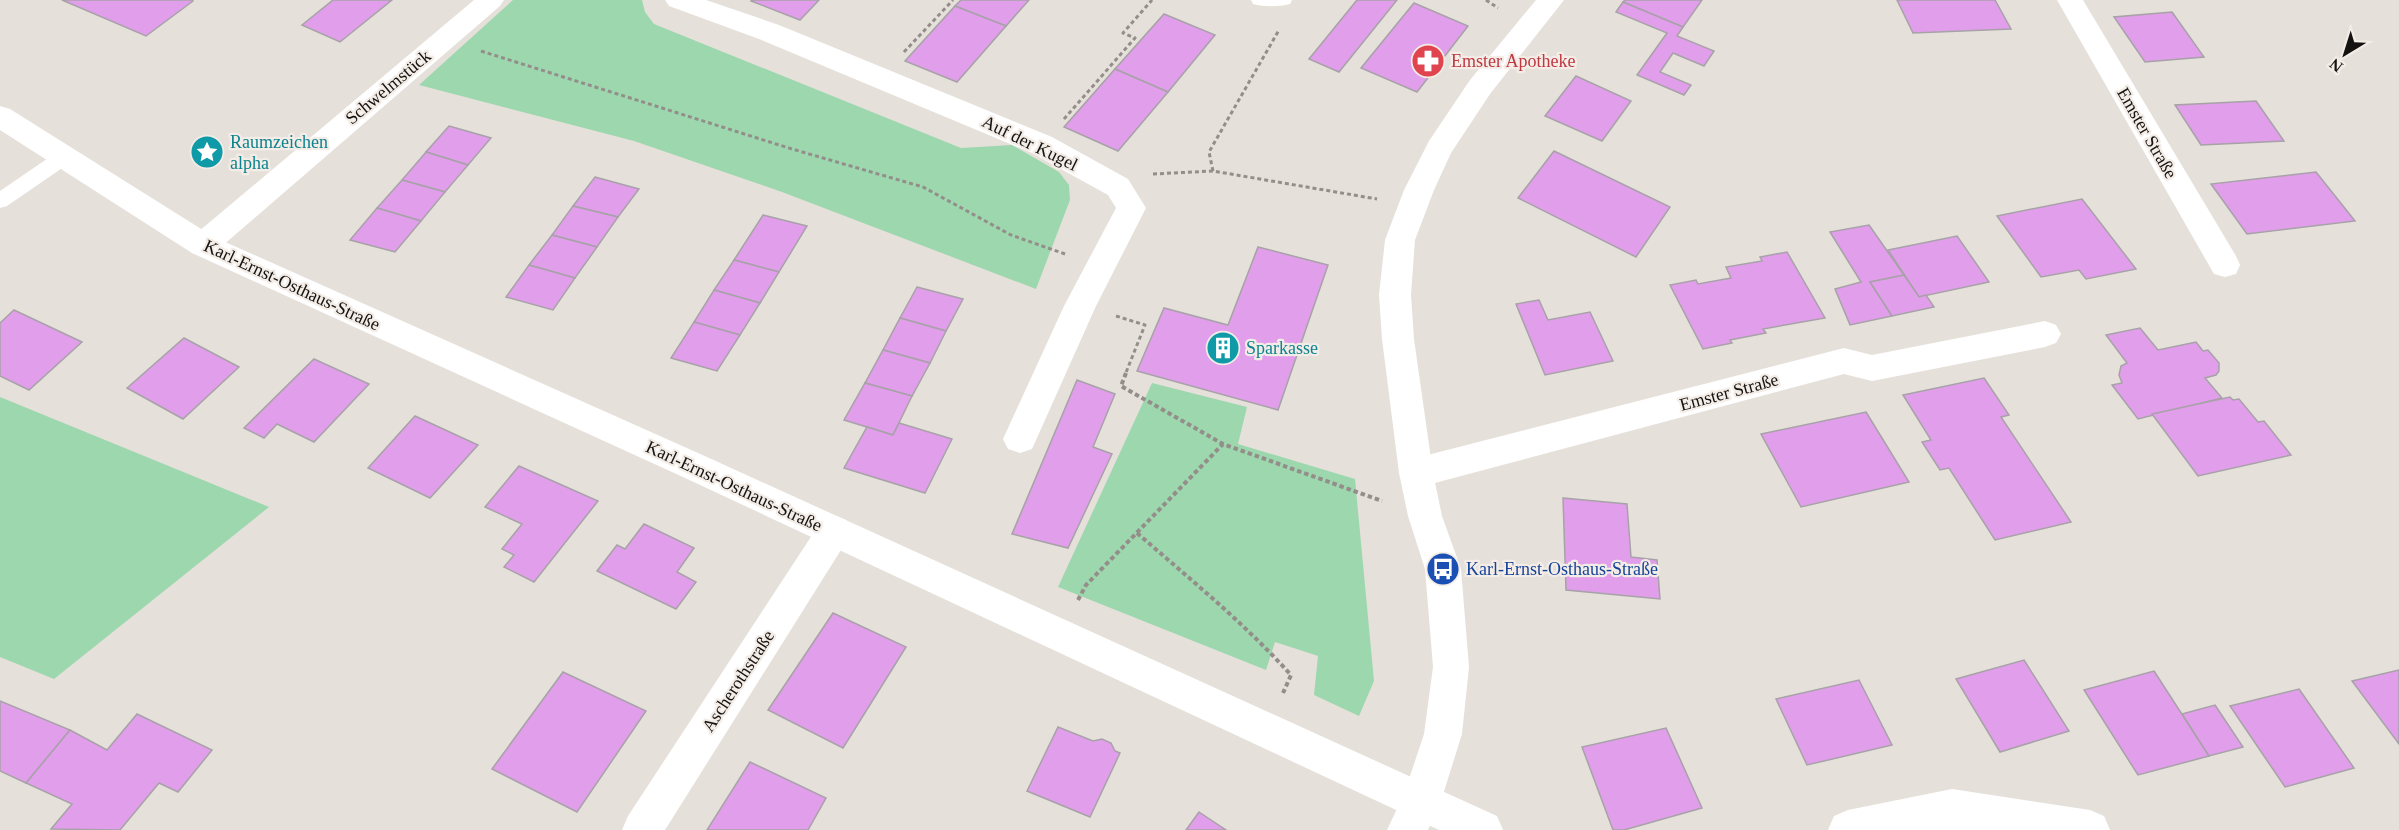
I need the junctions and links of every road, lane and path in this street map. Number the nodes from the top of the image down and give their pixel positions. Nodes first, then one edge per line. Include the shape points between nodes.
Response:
1 (491, 0) edge
2 (678, 0) edge
3 (953, 0) edge
4 (1152, 0) edge
5 (1259, 0) edge
6 (1284, 0) edge
7 (1551, 0) edge
8 (2070, 0) edge
9 (446, 39) junction
10 (880, 77) junction
11 (0, 116) edge
12 (1042, 145) junction
13 (64, 157) junction
14 (1213, 171) junction
15 (1118, 187) junction
16 (0, 201) edge
17 (1413, 205) junction
18 (203, 245) junction
19 (2224, 265) dead end
20 (1100, 266) junction
21 (1080, 306) junction
22 (2044, 334) dead end
23 (1020, 439) dead end
24 (1223, 444) junction
25 (1416, 472) junction
26 (1425, 516) junction
27 (834, 531) junction
28 (1137, 533) junction
29 (1078, 601) dead end
30 (1266, 729) junction
31 (1414, 816) edge
32 (642, 830) edge
33 (1483, 830) edge
34 (1848, 830) edge
35 (2091, 830) edge

1 - 9 street, Schwelmstück
2 - 10 street, Auf der Kugel
3 - 10 path
4 - 12 path via 1123,33 1135,38
5 - 6 lane
6 - 14 path via 1277,37 1209,152
7 - 17 street via 1480,87 1439,149
8 - 19 street, Emster Straße
9 - 18 street, Schwelmstück
9 - 20 path via 923,187 1011,235
10 - 12 street, Auf der Kugel
11 - 13 street, Karl-Ernst-Osthaus-Straße
12 - 15 street, Auf der Kugel
13 - 16 lane
13 - 18 street, Karl-Ernst-Osthaus-Straße
14 - 15 path via 1155,174
14 - 17 path
15 - 20 street via 1131,208
17 - 25 street via 1400,240 1395,295
18 - 27 street, Karl-Ernst-Osthaus-Straße
20 - 21 street
21 - 23 street
21 - 24 path via 1145,325 1121,386
22 - 25 street, Emster Straße via 1872,368 1844,361
24 - 26 path
24 - 28 path
25 - 26 street
26 - 31 street via 1443,569 1451,667 1443,734
27 - 30 street, Karl-Ernst-Osthaus-Straße
27 - 32 street, Ascherothstraße
28 - 29 path via 1086,585
28 - 30 path via 1249,629 1291,675
30 - 31 street, Karl-Ernst-Osthaus-Straße
31 - 33 street, Karl-Ernst-Osthaus-Straße
34 - 35 street via 1952,809

